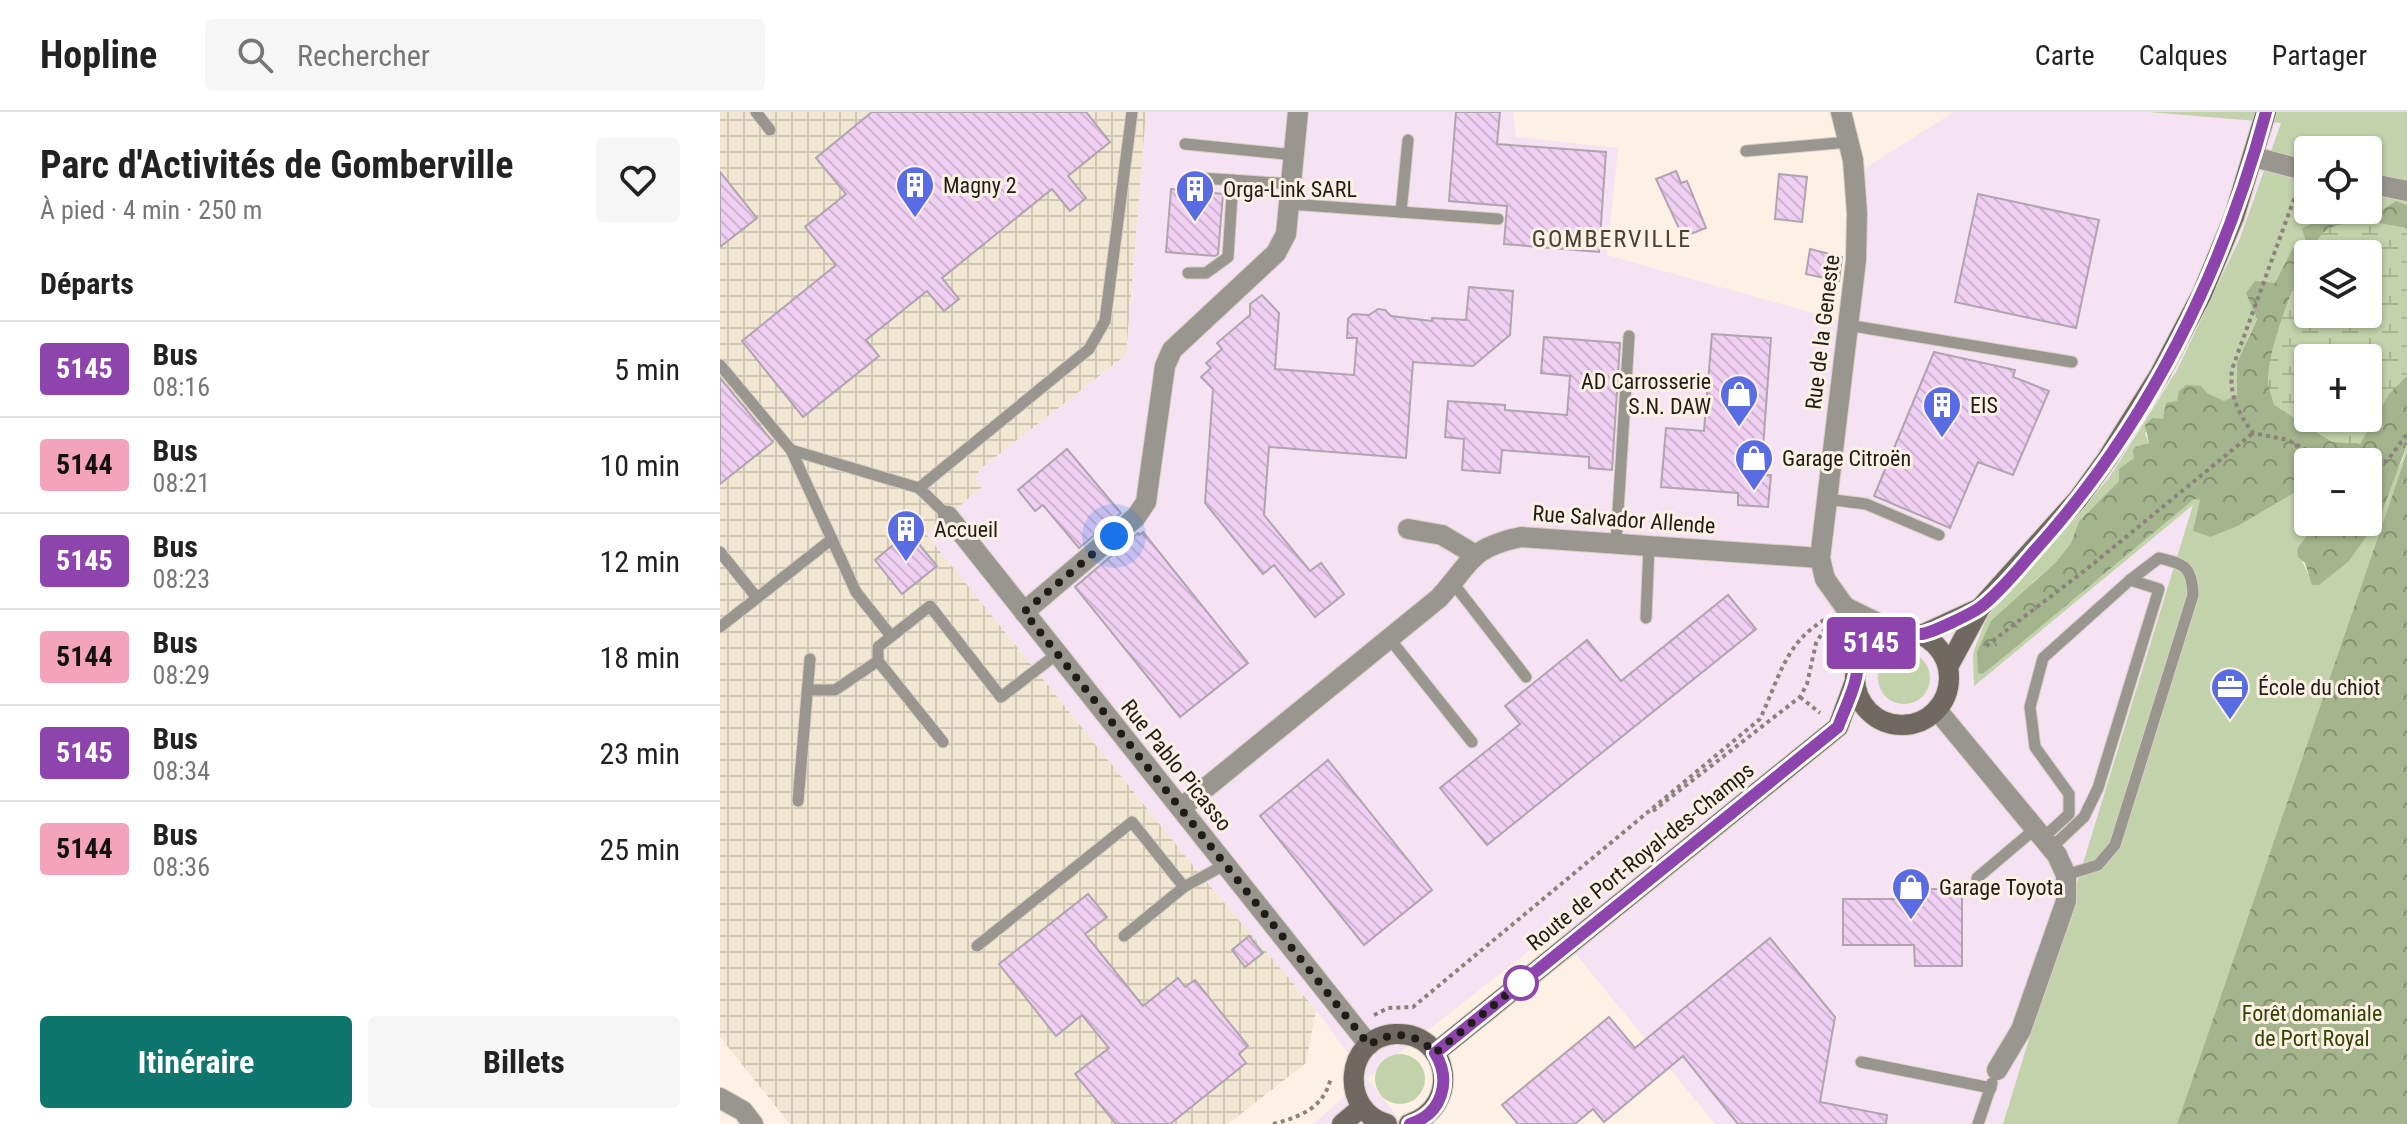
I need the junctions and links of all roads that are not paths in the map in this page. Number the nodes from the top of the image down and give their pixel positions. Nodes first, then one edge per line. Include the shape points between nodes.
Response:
1 (756, 112) edge
2 (1132, 112) edge
3 (1298, 112) edge
4 (1841, 112) edge
5 (2266, 112) edge
6 (770, 130) dead end
7 (1408, 140) dead end
8 (1849, 142) junction
9 (1185, 144) dead end
10 (1746, 151) dead end
11 (1294, 155) junction
12 (2254, 157) junction
13 (2294, 167) edge
14 (1201, 178) dead end
15 (1233, 180) junction
16 (2382, 186) edge
17 (2407, 191) edge
18 (1290, 194) junction
19 (1401, 212) junction
20 (1498, 219) dead end
21 (1188, 273) dead end
22 (1847, 325) junction
23 (1629, 336) dead end
24 (2072, 362) dead end
25 (720, 365) edge
26 (791, 450) junction
27 (919, 488) junction
28 (1826, 499) junction
29 (948, 516) joint
30 (1408, 529) dead end
31 (1939, 535) dead end
32 (832, 539) junction
33 (1616, 543) junction
34 (1649, 546) junction
35 (720, 552) edge
36 (1474, 554) junction
37 (1820, 558) junction
38 (2130, 580) junction
39 (1453, 583) junction
40 (757, 598) junction
41 (1845, 607) junction
42 (1980, 608) junction
43 (1024, 612) junction
44 (1646, 618) dead end
45 (720, 627) edge
46 (1894, 631) junction
47 (1921, 635) junction
48 (891, 636) junction
49 (1389, 638) junction
50 (1057, 654) junction
51 (1861, 655) junction
52 (810, 659) dead end
53 (878, 661) junction
54 (1948, 667) junction
55 (1526, 677) dead end
56 (1855, 681) junction
57 (808, 690) junction
58 (1937, 710) junction
59 (1883, 721) junction
60 (1838, 727) junction
61 (943, 742) dead end
62 (1472, 742) dead end
63 (798, 801) dead end
64 (1181, 808) junction
65 (2043, 838) junction
66 (1226, 864) junction
67 (2066, 875) junction
68 (1977, 878) dead end
69 (1184, 887) junction
70 (1124, 936) dead end
71 (977, 946) dead end
72 (1369, 1045) junction
73 (1435, 1053) junction
74 (1861, 1062) dead end
75 (1994, 1079) junction
76 (720, 1098) edge
77 (1362, 1107) junction
78 (1432, 1119) edge
79 (753, 1124) edge
80 (1342, 1124) edge
81 (1387, 1124) edge
82 (1409, 1124) edge
83 (1978, 1124) edge

1 - 6 lane
2 - 27 lane via 1105,321 1089,349
3 - 11 street
4 - 8 street, Rue de la Geneste
5 - 12 main road
7 - 19 lane
8 - 10 lane
8 - 22 street, Rue de la Geneste via 1857,213
9 - 11 lane
11 - 18 street
12 - 13 street
12 - 42 main road via 2202,294 2136,414 2078,499
14 - 15 lane
15 - 18 lane
15 - 21 lane via 1228,257 1206,273
16 - 17 street
18 - 19 lane
18 - 43 street via 1286,234 1276,253 1172,350 1165,366 1146,502 1136,517
19 - 20 lane
22 - 24 lane
22 - 28 street, Rue de la Geneste
23 - 33 lane
25 - 26 lane
26 - 27 lane
26 - 32 lane
27 - 29 lane
28 - 31 lane via 1866,504
28 - 37 street, Rue de la Geneste
29 - 43 street, Rue Pablo Picasso
30 - 36 street via 1442,535
32 - 40 lane
32 - 48 lane via 856,592
33 - 34 street, Rue Salvador Allende
33 - 36 street, Rue Salvador Allende via 1521,537
34 - 37 street, Rue Salvador Allende
34 - 44 lane
35 - 40 lane
36 - 39 street
37 - 41 street via 1825,579
38 - 65 lane via 2159,589 2098,788 2084,817
38 - 65 lane via 2043,658 2030,707 2035,747 2069,794 2069,814
38 - 67 lane via 2159,558 2181,563 2189,572 2193,595 2115,845 2098,865
39 - 49 street
39 - 55 lane
40 - 45 lane
41 - 46 street
41 - 51 street
42 - 47 main road
42 - 54 main road
43 - 50 street, Rue Pablo Picasso
46 - 47 main road
46 - 51 main road
47 - 54 main road via 1933,642
48 - 50 lane via 930,606 1001,697
48 - 53 lane via 878,647
49 - 62 lane
49 - 64 street
50 - 64 street, Rue Pablo Picasso
51 - 56 main road
52 - 57 lane
53 - 57 lane via 835,690
53 - 61 lane
54 - 58 main road via 1949,682
56 - 59 main road via 1864,705
56 - 60 main road
57 - 63 lane
58 - 59 main road via 1906,725
58 - 65 street
59 - 60 main road
60 - 73 main road, Route de Port-Royal-des-Champs
64 - 66 street, Rue Pablo Picasso
65 - 67 street
65 - 68 lane
66 - 69 lane
66 - 72 street, Rue Pablo Picasso
67 - 75 street via 2066,901 2021,1030
69 - 70 lane
69 - 71 lane via 1132,822
72 - 73 main road via 1404,1034
72 - 77 main road via 1354,1068 1355,1095
73 - 78 main road via 1444,1085
74 - 75 lane
75 - 83 lane
76 - 79 street via 743,1111
77 - 80 main road
77 - 81 main road
78 - 82 main road

